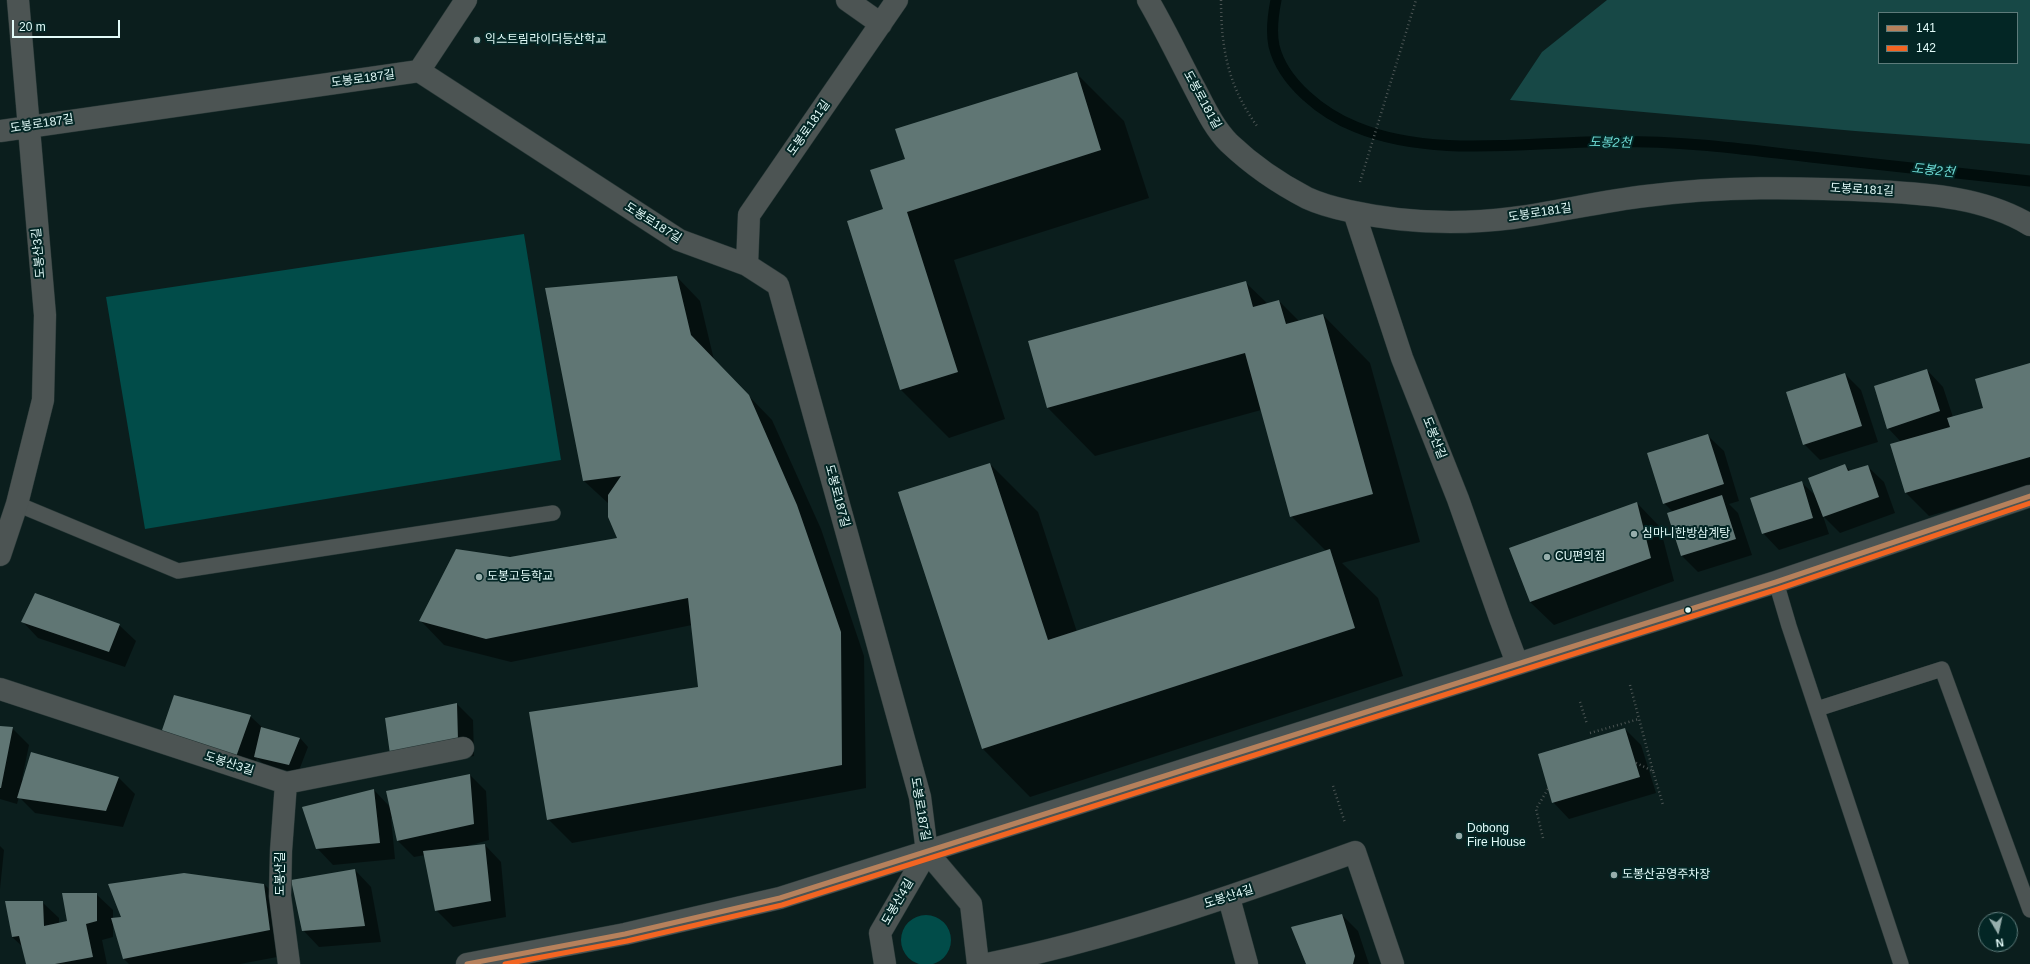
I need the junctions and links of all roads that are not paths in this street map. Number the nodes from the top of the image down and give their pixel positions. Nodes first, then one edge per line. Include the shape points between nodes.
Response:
1 (18, 0) edge
2 (466, 0) edge
3 (847, 0) edge
4 (897, 0) edge
5 (1148, 0) edge
6 (1164, 9) edge
7 (881, 24) junction
8 (419, 71) junction
9 (28, 126) junction
10 (0, 131) edge
11 (1354, 212) junction
12 (2030, 225) edge
13 (747, 265) junction
14 (2030, 496) edge
15 (8, 505) edge
16 (553, 513) dead end
17 (0, 555) edge
18 (1776, 582) junction
19 (1517, 663) junction
20 (0, 689) edge
21 (1817, 709) junction
22 (464, 748) dead end
23 (286, 783) junction
24 (927, 852) junction
25 (1229, 898) junction
26 (2030, 910) edge
27 (1036, 959) edge
28 (289, 964) edge
29 (467, 964) edge
30 (886, 964) edge
31 (978, 964) edge
32 (987, 964) edge
33 (1247, 964) edge
34 (1393, 964) edge
35 (1901, 964) edge

1 - 9 street, 도봉산3길
2 - 8 street
3 - 7 street
4 - 7 street, 도봉로181길
5 - 6 street, 도봉로181길
6 - 11 street, 도봉로181길 via 1213,123 1228,142 1243,155 1308,198
7 - 13 street, 도봉로181길 via 749,216
8 - 9 street, 도봉로187길
8 - 13 street, 도봉로187길 via 679,240
9 - 10 street, 도봉로187길
9 - 15 street, 도봉산3길 via 45,315 43,400
11 - 12 street, 도봉로181길 via 1416,222 1477,220 1519,217 1645,196 1729,189 1799,187 1886,191 1980,202
11 - 19 street, 도봉산길 via 1402,358 1458,499
13 - 24 street, 도봉로187길 via 778,285 920,797
14 - 18 street
15 - 16 lane via 178,571
15 - 17 street, 도봉산3길
18 - 19 street
18 - 21 lane
19 - 24 street
20 - 23 street, 도봉산3길
21 - 26 lane via 1942,669
21 - 35 lane
22 - 23 street, 도봉산3길
23 - 28 street, 도봉산길 via 280,896
24 - 29 street via 780,898 625,934
24 - 30 street, 도봉산4길 via 880,933
24 - 31 street via 971,904
25 - 27 street, 도봉산4길
25 - 33 street
25 - 34 street, 도봉산4길 via 1355,852
27 - 32 street, 도봉산4길

